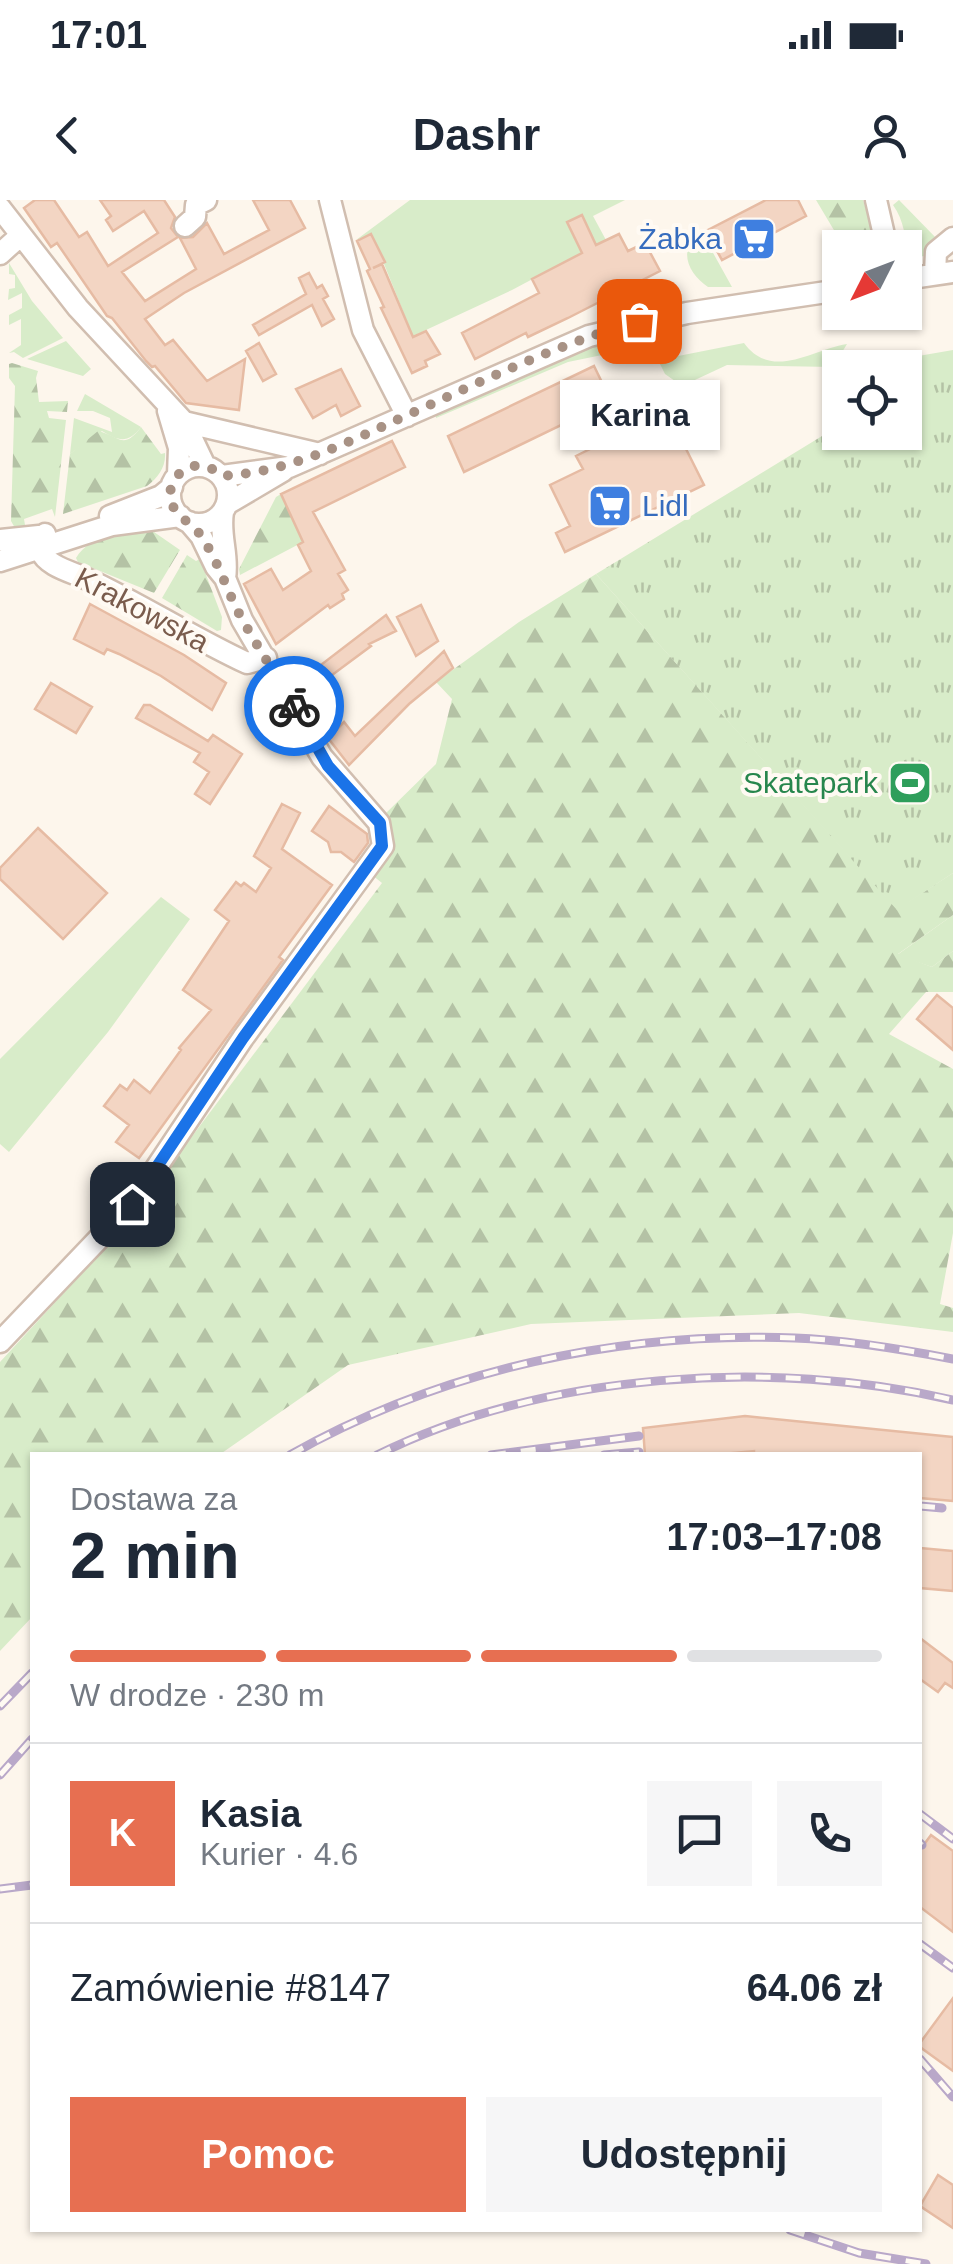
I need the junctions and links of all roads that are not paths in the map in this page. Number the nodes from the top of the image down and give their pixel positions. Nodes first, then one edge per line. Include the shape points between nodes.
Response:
1 (206, 200) edge
2 (330, 200) edge
3 (876, 200) edge
4 (2, 204) edge
5 (184, 226) dead end
6 (883, 230) edge
7 (20, 236) junction
8 (953, 238) edge
9 (0, 254) edge
10 (944, 273) edge
11 (822, 293) edge
12 (166, 405) junction
13 (406, 416) junction
14 (184, 422) junction
15 (320, 454) junction
16 (289, 467) junction
17 (214, 471) junction
18 (175, 481) junction
19 (225, 508) junction
20 (184, 519) junction
21 (0, 540) edge
22 (43, 540) junction
23 (0, 561) edge
24 (225, 578) junction
25 (266, 658) junction
26 (0, 1342) edge

1 - 5 street
2 - 13 street via 363,330
3 - 6 street
4 - 7 street
7 - 9 street
7 - 12 street
8 - 10 street via 936,252
11 - 13 street via 687,312 589,336
12 - 14 street
12 - 18 street via 178,448
13 - 15 street
14 - 15 street
14 - 17 street
15 - 16 street
16 - 17 street
16 - 19 street
17 - 18 street via 196,466
17 - 19 street via 229,494
18 - 20 street via 171,500
18 - 22 street via 161,496
19 - 20 street via 211,522
19 - 24 street, Krakowska
20 - 22 street
20 - 24 street, Krakowska
21 - 22 street
22 - 23 street
22 - 25 street, Krakowska via 45,560 247,663
24 - 25 street, Krakowska
25 - 26 street, Krakowska via 322,758 380,823 382,846 132,1204

